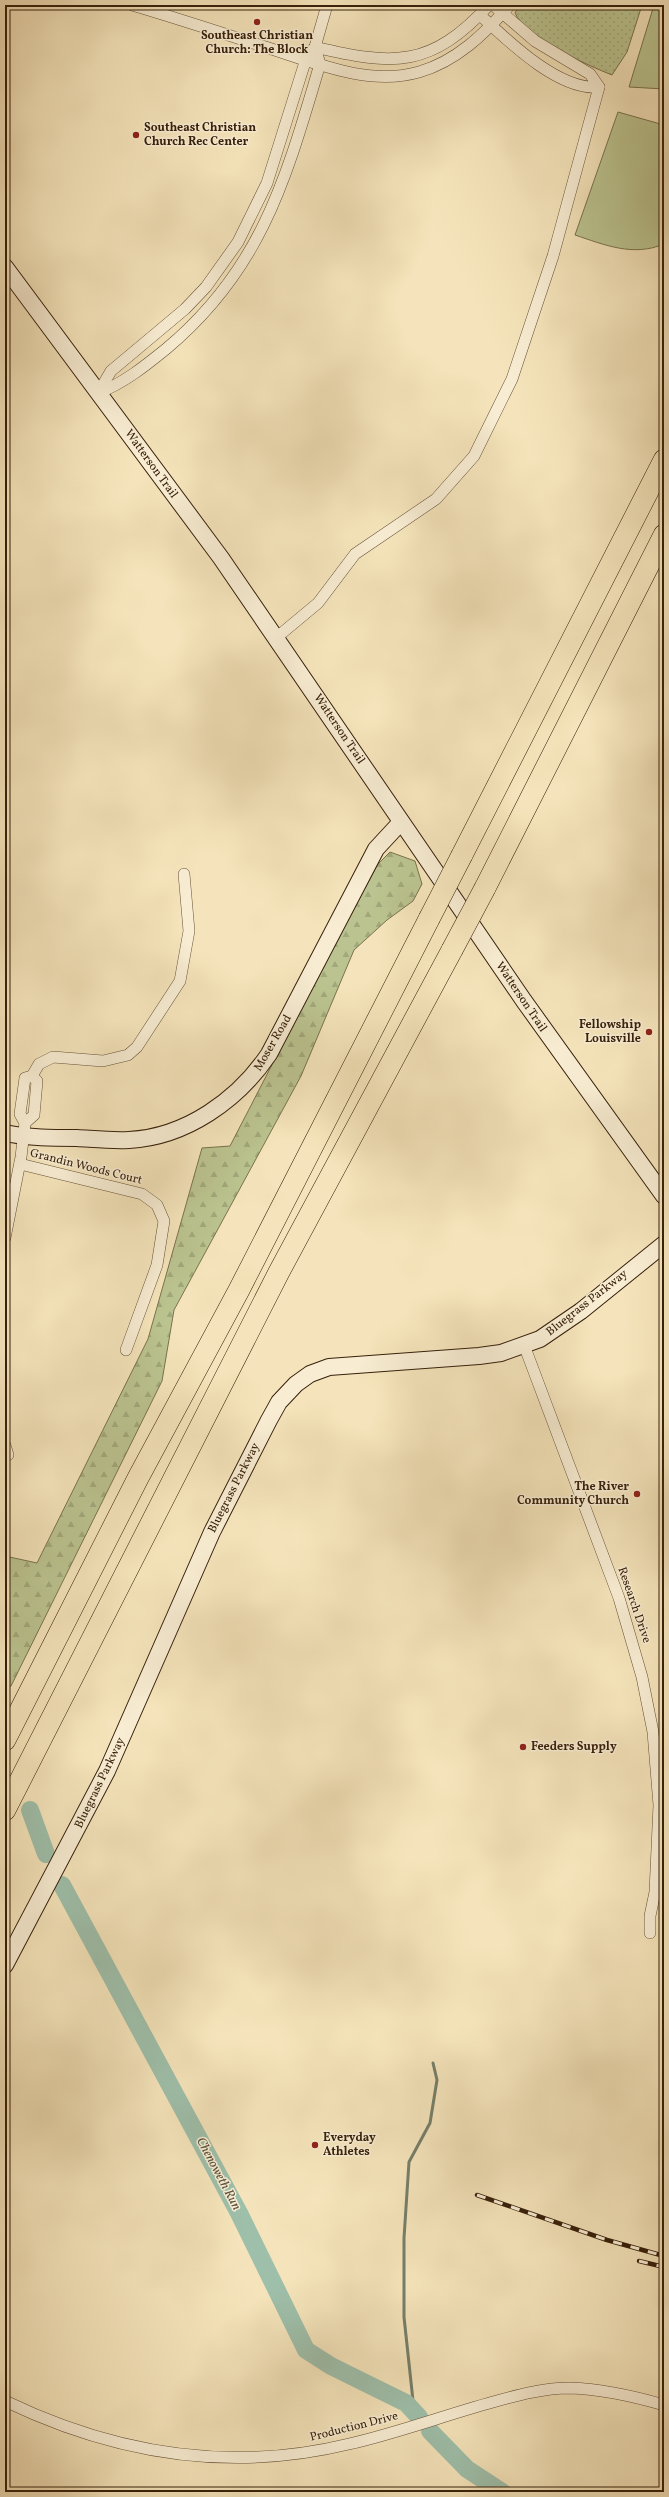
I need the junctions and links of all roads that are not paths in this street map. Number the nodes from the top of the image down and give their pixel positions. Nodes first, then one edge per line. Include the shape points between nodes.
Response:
1 (327, 5) edge
2 (489, 5) edge
3 (493, 5) edge
4 (510, 5) edge
5 (135, 6) edge
6 (503, 14) junction
7 (480, 15) junction
8 (492, 26) junction
9 (315, 48) junction
10 (306, 59) junction
11 (320, 64) junction
12 (599, 87) junction
13 (5, 267) edge
14 (98, 394) junction
15 (664, 460) edge
16 (664, 535) edge
17 (276, 638) junction
18 (401, 822) junction
19 (184, 874) dead end
20 (24, 1130) junction
21 (5, 1133) edge
22 (20, 1164) junction
23 (664, 1196) edge
24 (5, 1238) edge
25 (664, 1244) edge
26 (524, 1346) junction
27 (126, 1350) dead end
28 (5, 1740) edge
29 (5, 1810) edge
30 (650, 1933) dead end
31 (5, 1965) edge
32 (5, 2401) edge
33 (664, 2405) edge

1 - 9 street
2 - 7 street
3 - 6 street
4 - 6 street
5 - 10 street
6 - 8 street
6 - 12 street via 552,53 590,74
7 - 8 street
7 - 9 street via 456,38 436,48 402,58 364,59
8 - 11 street via 471,45 433,67 417,73 378,76 356,74
8 - 12 street via 544,68 585,88
9 - 10 street
9 - 11 street
10 - 11 street
10 - 14 street via 267,183 238,242 206,287 169,325 111,371
11 - 14 street via 290,166 271,213 248,254 211,306 188,329 120,385
12 - 17 street via 553,256 514,372 499,409 474,456 436,499 355,554 318,603
13 - 14 street, Watterson Trail
14 - 17 street, Watterson Trail via 221,558
15 - 28 highway, bridge via 239,1290 138,1478
16 - 29 highway, bridge via 485,888 279,1272
17 - 18 street, Watterson Trail
18 - 20 street, Moser Road via 376,849 269,1054 252,1077 232,1096 194,1122 130,1140
18 - 23 street, Watterson Trail via 528,1008
19 - 20 street via 189,930 180,982 137,1047 128,1055 103,1061 54,1057 39,1064 32,1076 37,1082 34,1115
20 - 21 street, Moser Road
20 - 22 street
22 - 24 street
22 - 27 street, Grandin Woods Court via 142,1194 157,1205 164,1221 157,1265
25 - 26 street, Bluegrass Parkway via 560,1326
26 - 30 street, Research Drive via 619,1598 642,1677 652,1732 659,1805 655,1892 650,1916
26 - 31 street, Bluegrass Parkway via 479,1356 329,1367 310,1374 287,1393 269,1420 212,1532 107,1771
32 - 33 street, Production Drive via 68,2430 141,2449 173,2454 244,2458 294,2454 351,2444 519,2395 552,2389 604,2391

